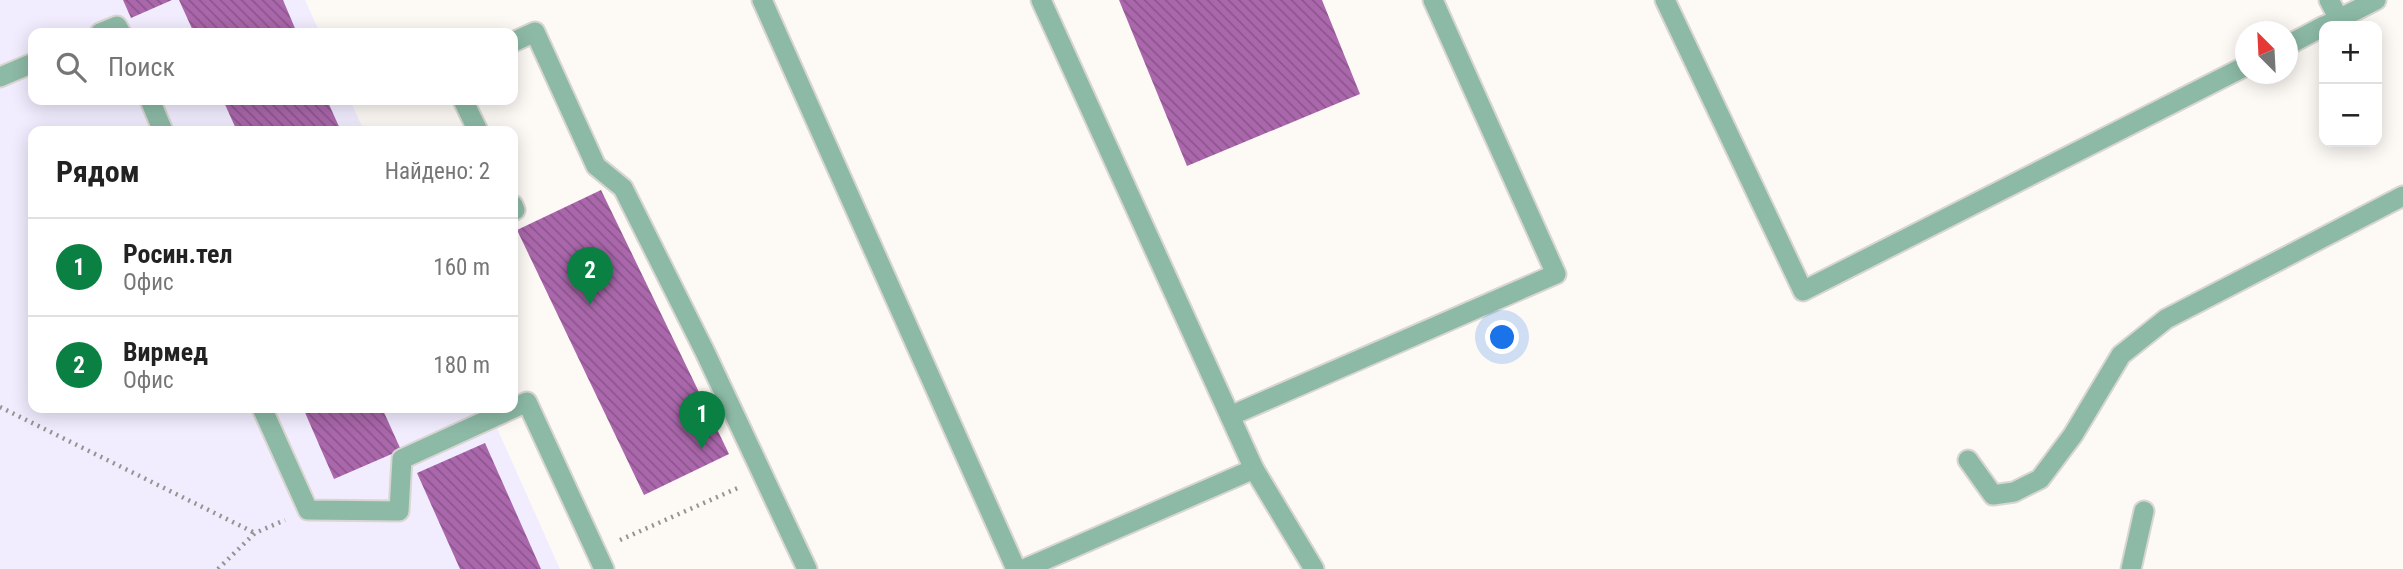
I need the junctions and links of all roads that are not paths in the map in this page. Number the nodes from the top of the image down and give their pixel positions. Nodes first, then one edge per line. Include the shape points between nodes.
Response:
1 (762, 0) edge
2 (1041, 0) edge
3 (1433, 0) edge
4 (1665, 0) edge
5 (2329, 0) edge
6 (2376, 0) edge
7 (2329, 21) edge
8 (2335, 21) edge
9 (2319, 29) edge
10 (518, 40) edge
11 (2298, 40) edge
12 (28, 65) edge
13 (2235, 71) edge
14 (0, 78) edge
15 (152, 105) edge
16 (465, 105) edge
17 (161, 126) edge
18 (476, 126) edge
19 (2403, 197) edge
20 (518, 406) edge
21 (264, 413) edge
22 (503, 413) edge
23 (1230, 416) junction
24 (1968, 460) dead end
25 (1254, 469) junction
26 (2144, 511) dead end
27 (600, 560) edge
28 (807, 569) edge
29 (1016, 569) edge
30 (1024, 569) edge
31 (1314, 569) edge
32 (2131, 569) edge

1 - 29 lane
2 - 23 lane
3 - 23 lane via 1556,274
4 - 13 lane via 1803,291
5 - 7 lane
6 - 8 lane
9 - 11 lane
10 - 28 lane via 535,32 596,166 623,188
12 - 14 lane
15 - 17 lane
16 - 18 lane
19 - 24 lane via 2166,319 2121,355 2073,435 2040,479 2014,492 1993,495
20 - 27 lane via 527,402
21 - 22 lane via 308,510 399,511 402,459
23 - 25 lane
25 - 30 lane
25 - 31 lane
26 - 32 lane

